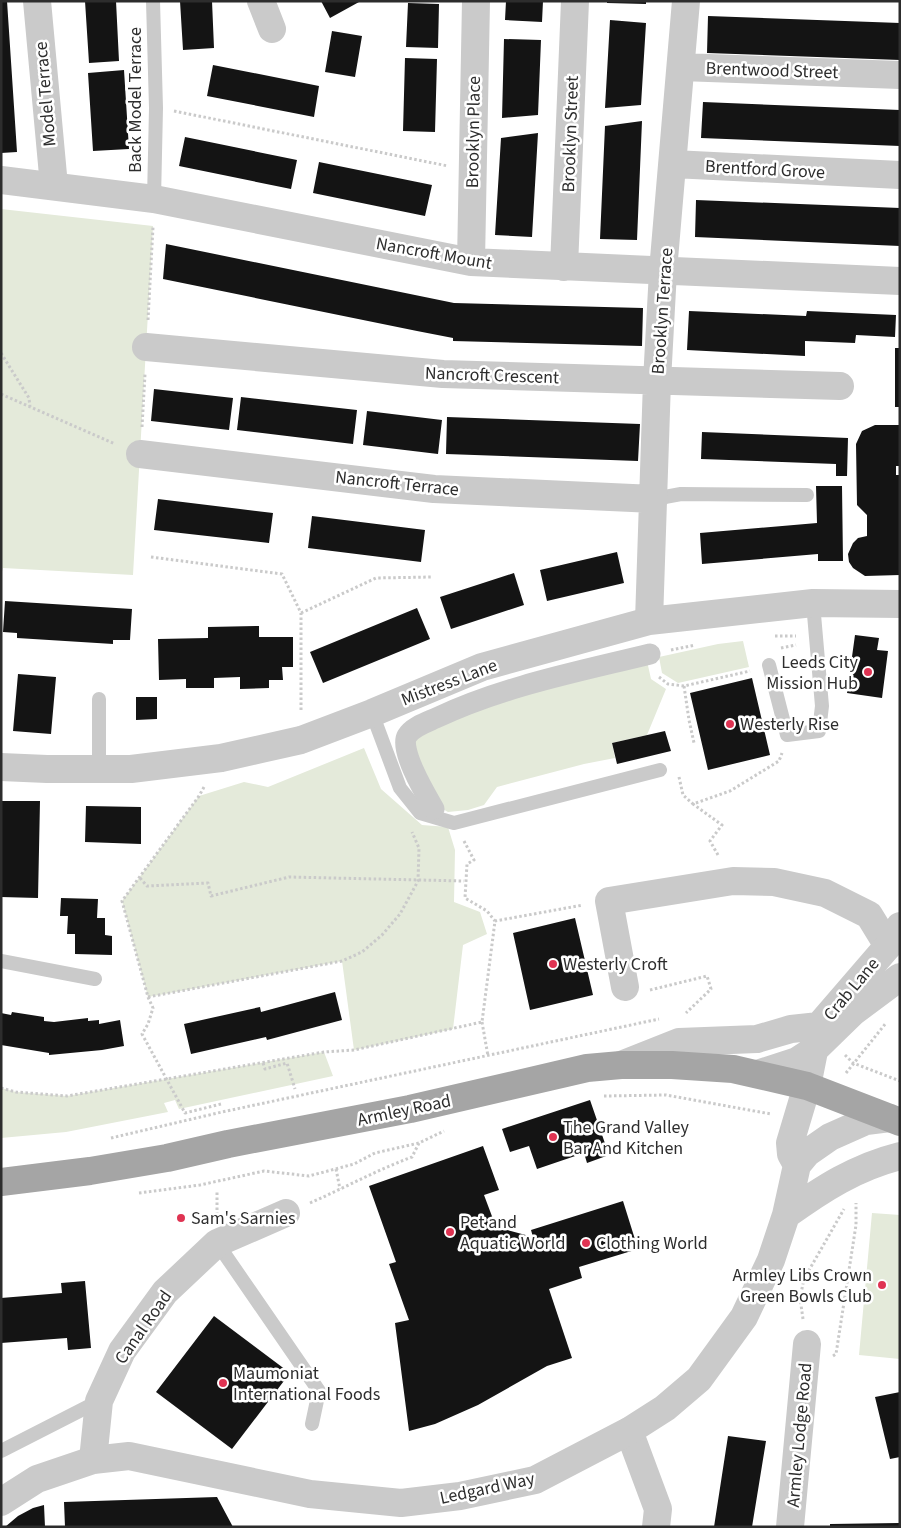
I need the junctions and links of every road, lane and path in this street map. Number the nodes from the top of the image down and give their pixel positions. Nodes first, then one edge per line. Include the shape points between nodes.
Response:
1 (37, 1) edge
2 (153, 1) edge
3 (260, 1) edge
4 (476, 1) edge
5 (575, 1) edge
6 (686, 1) edge
7 (272, 29) dead end
8 (681, 67) junction
9 (900, 75) edge
10 (156, 108) junction
11 (673, 164) junction
12 (473, 171) junction
13 (900, 175) edge
14 (1, 180) edge
15 (54, 186) junction
16 (154, 199) junction
17 (471, 262) junction
18 (564, 267) junction
19 (663, 271) junction
20 (900, 281) edge
21 (146, 347) dead end
22 (1, 353) edge
23 (657, 381) junction
24 (840, 386) dead end
25 (1, 394) edge
26 (30, 407) junction
27 (140, 454) joint
28 (807, 495) dead end
29 (654, 499) junction
30 (151, 557) dead end
31 (432, 577) dead end
32 (813, 603) junction
33 (900, 604) edge
34 (301, 613) junction
35 (649, 621) junction
36 (771, 636) dead end
37 (802, 638) dead end
38 (798, 644) dead end
39 (697, 645) dead end
40 (780, 648) dead end
41 (650, 654) junction
42 (763, 667) joint
43 (684, 686) junction
44 (99, 699) dead end
45 (372, 713) junction
46 (302, 740) junction
47 (694, 742) dead end
48 (221, 758) junction
49 (1, 767) edge
50 (771, 767) dead end
51 (98, 769) junction
52 (660, 770) dead end
53 (679, 776) dead end
54 (400, 788) junction
55 (693, 804) junction
56 (434, 809) dead end
57 (454, 823) junction
58 (710, 841) dead end
59 (140, 878) junction
60 (418, 880) junction
61 (464, 881) junction
62 (609, 900) junction
63 (494, 922) junction
64 (894, 936) edge
65 (1, 961) edge
66 (899, 978) edge
67 (95, 979) dead end
68 (625, 987) joint
69 (148, 996) junction
70 (694, 1014) dead end
71 (667, 1017) dead end
72 (889, 1019) dead end
73 (482, 1022) junction
74 (817, 1038) junction
75 (488, 1056) junction
76 (263, 1063) junction
77 (621, 1065) junction
78 (757, 1074) junction
79 (167, 1080) junction
80 (900, 1081) edge
81 (807, 1086) junction
82 (1, 1088) edge
83 (295, 1089) dead end
84 (602, 1096) dead end
85 (221, 1104) dead end
86 (775, 1115) dead end
87 (895, 1120) edge
88 (445, 1131) dead end
89 (102, 1140) dead end
90 (419, 1143) junction
91 (900, 1156) edge
92 (797, 1165) junction
93 (336, 1169) junction
94 (1, 1182) edge
95 (340, 1190) junction
96 (135, 1193) dead end
97 (856, 1198) dead end
98 (846, 1206) dead end
99 (286, 1213) joint
100 (786, 1215) junction
101 (216, 1243) junction
102 (806, 1356) junction
103 (99, 1401) junction
104 (312, 1424) dead end
105 (629, 1431) junction
106 (1, 1451) edge
107 (93, 1460) junction
108 (1, 1502) edge
109 (656, 1527) edge
110 (790, 1527) edge

1 - 15 street, Model Terrace
2 - 10 lane, Back Model Terrace
3 - 7 street
4 - 12 street, Brooklyn Place
5 - 18 street, Brooklyn Street
6 - 8 street, Brooklyn Terrace
8 - 9 street, Brentwood Street
8 - 11 street, Brooklyn Terrace
10 - 12 path
10 - 16 lane, Back Model Terrace
11 - 13 street, Brentford Grove
11 - 19 street, Brooklyn Terrace
12 - 17 street, Brooklyn Place
14 - 15 street, Nancroft Mount
15 - 16 street, Nancroft Mount
16 - 17 street, Nancroft Mount
17 - 18 street, Nancroft Mount
18 - 19 street, Nancroft Mount
19 - 20 street, Nancroft Mount
19 - 23 street, Brooklyn Terrace
21 - 23 street, Nancroft Crescent via 443,374
22 - 26 path via 29,398
23 - 24 street, Nancroft Crescent
23 - 29 street, Brooklyn Terrace
25 - 26 path
26 - 27 path
27 - 29 street, Nancroft Terrace via 434,488
28 - 29 lane via 681,494
29 - 35 street, Brooklyn Terrace
30 - 34 path via 282,574
31 - 34 path via 376,578
32 - 33 street, Mistress Lane
32 - 35 street, Mistress Lane
32 - 42 lane via 822,706 819,730 788,735
34 - 46 path
35 - 45 street, Mistress Lane via 482,666
36 - 37 path
38 - 40 path
39 - 41 path
41 - 43 path via 660,678 668,684
41 - 56 street via 496,694 418,727 407,735 405,745
42 - 43 path
43 - 47 path
44 - 51 lane
45 - 46 street, Mistress Lane
45 - 54 lane
46 - 48 street, Mistress Lane
48 - 51 street, Mistress Lane via 131,769
48 - 59 path via 199,796
49 - 51 street, Mistress Lane
50 - 55 path via 730,791
52 - 57 lane
53 - 55 path via 683,795
54 - 57 lane via 420,813
54 - 60 path via 407,820 419,848
55 - 58 path via 722,825
57 - 61 path via 474,860 466,864
59 - 60 path via 147,886 208,884 211,896 289,877
59 - 69 path via 122,901
60 - 61 path
60 - 69 path via 400,914 382,935 362,952 342,961
61 - 63 path via 464,898 487,911
62 - 63 path
62 - 64 street via 733,881 774,882 825,893 868,915
62 - 68 street
63 - 73 path
64 - 66 street via 888,958
64 - 74 street, Crab Lane
65 - 67 lane
66 - 74 street
68 - 70 path via 647,991 707,976 711,990 686,1013
69 - 79 path via 153,1008 142,1034
71 - 75 path
72 - 80 path via 853,1064
73 - 75 path
73 - 76 path via 354,1050
74 - 77 street via 791,1029 757,1039 679,1042
74 - 78 street via 797,1061
74 - 81 street, Crab Lane
75 - 89 path
76 - 79 path
76 - 83 path via 265,1069 287,1063
77 - 78 main road, Armley Road via 724,1068
77 - 94 main road, Armley Road via 587,1068 392,1113 168,1158
78 - 81 main road, Armley Road
79 - 82 path via 67,1096
79 - 85 path via 186,1113
81 - 87 main road, Armley Road
81 - 92 street, Ledgard Way via 790,1142 790,1154
84 - 86 path via 666,1096
87 - 92 street via 866,1122 830,1137 807,1153
88 - 90 path
90 - 93 path via 375,1153
90 - 95 path via 412,1157
91 - 100 street via 850,1173
92 - 100 street, Ledgard Way
93 - 95 path
93 - 96 path via 309,1176 264,1170 200,1185
95 - 99 path
97 - 102 path via 856,1225 836,1354
98 - 102 path via 804,1279 800,1298
99 - 101 street, Canal Road
100 - 105 street, Ledgard Way via 771,1260 744,1317 699,1379 665,1408
101 - 103 street, Canal Road via 166,1292 122,1351
101 - 104 lane via 319,1391
102 - 110 street, Armley Lodge Road
103 - 106 lane
103 - 107 street, Canal Road
105 - 107 street, Ledgard Way via 535,1480 460,1496 401,1503 310,1494 129,1456
105 - 109 street via 658,1509
107 - 108 street via 37,1479

